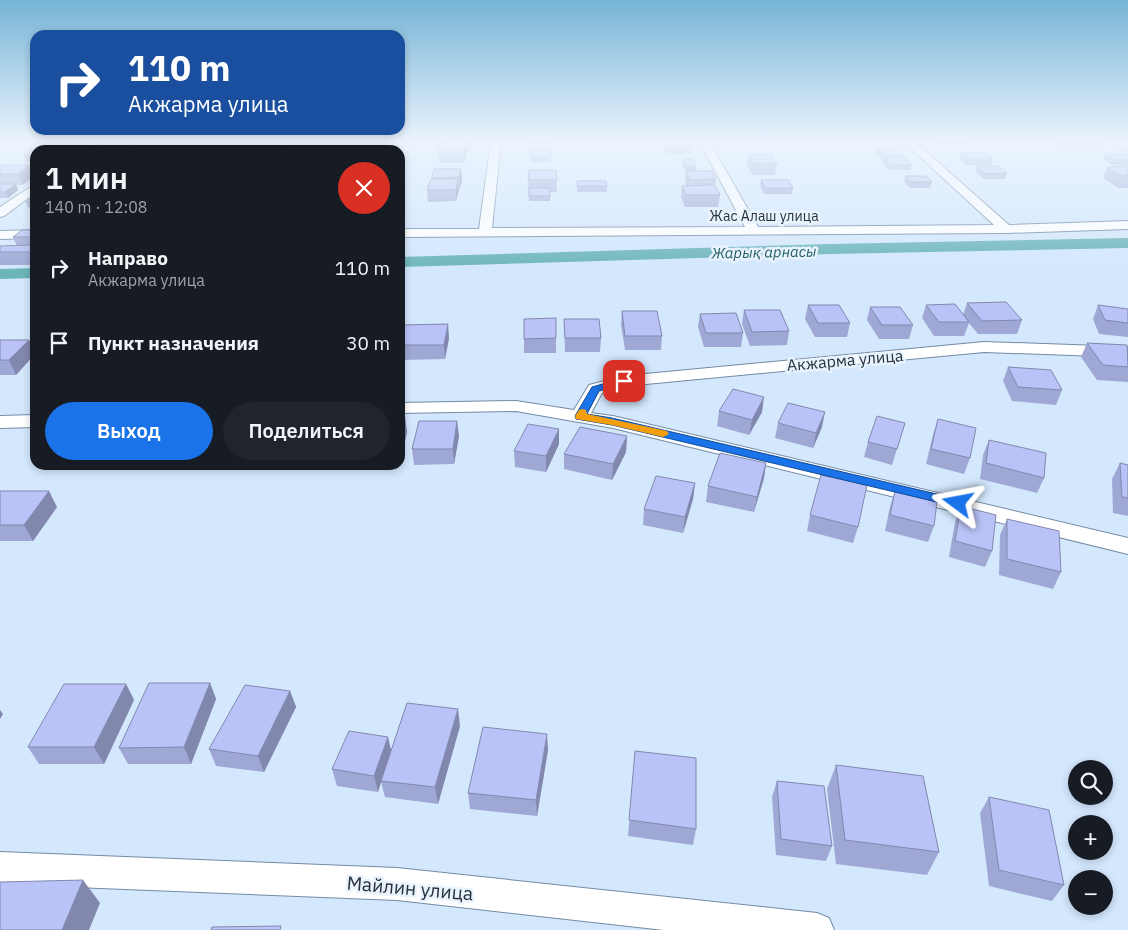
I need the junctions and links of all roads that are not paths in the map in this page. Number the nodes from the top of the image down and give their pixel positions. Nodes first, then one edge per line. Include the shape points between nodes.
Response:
1 (491, 184) edge
2 (728, 184) edge
3 (956, 184) edge
4 (30, 191) edge
5 (0, 213) edge
6 (1128, 225) edge
7 (1006, 229) junction
8 (754, 231) junction
9 (485, 232) junction
10 (405, 233) edge
11 (0, 234) edge
12 (30, 234) edge
13 (1128, 352) edge
14 (405, 408) edge
15 (580, 416) junction
16 (30, 421) edge
17 (0, 422) edge
18 (1128, 546) edge
19 (0, 868) edge
20 (695, 923) edge
21 (817, 930) edge

1 - 9 street
2 - 8 street
3 - 7 street
4 - 5 street
6 - 7 street, Жас Алаш улица
7 - 8 street, Жас Алаш улица
8 - 9 street, Жас Алаш улица
9 - 10 street, Жас Алаш улица
11 - 12 street
13 - 15 street, Акжарма улица via 984,347 624,381 595,389
14 - 15 street via 516,406
15 - 18 street
16 - 17 street
19 - 20 street, Майлин улица via 397,884
20 - 21 street, Майлин улица

